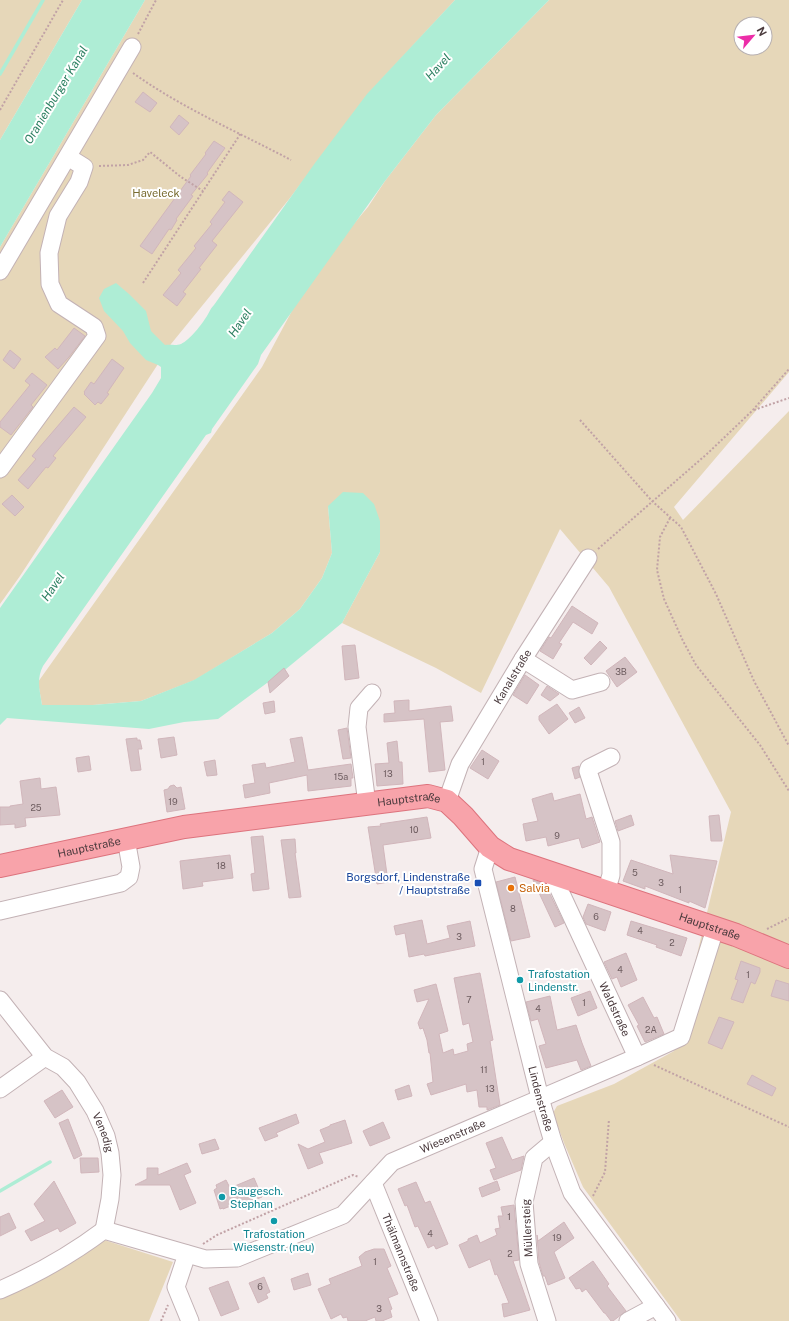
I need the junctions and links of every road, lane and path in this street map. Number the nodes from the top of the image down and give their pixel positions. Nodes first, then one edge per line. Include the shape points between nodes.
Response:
1 (63, 0) edge
2 (156, 0) edge
3 (132, 47) joint
4 (118, 70) junction
5 (0, 110) edge
6 (241, 133) junction
7 (68, 157) junction
8 (291, 160) dead end
9 (84, 167) junction
10 (203, 191) junction
11 (0, 271) edge
12 (143, 283) dead end
13 (789, 369) edge
14 (789, 398) edge
15 (752, 410) junction
16 (580, 420) dead end
17 (0, 469) edge
18 (652, 501) junction
19 (670, 518) junction
20 (588, 558) joint
21 (523, 659) junction
22 (602, 682) dead end
23 (372, 693) dead end
24 (789, 746) edge
25 (610, 757) dead end
26 (789, 791) edge
27 (447, 801) junction
28 (367, 804) junction
29 (126, 839) junction
30 (490, 847) junction
31 (0, 866) edge
32 (552, 874) junction
33 (606, 892) junction
34 (0, 911) edge
35 (789, 918) edge
36 (715, 929) junction
37 (762, 932) dead end
38 (786, 956) edge
39 (0, 1000) edge
40 (45, 1057) junction
41 (637, 1057) junction
42 (0, 1089) edge
43 (540, 1098) junction
44 (609, 1119) dead end
45 (789, 1127) edge
46 (553, 1142) junction
47 (373, 1183) junction
48 (586, 1210) junction
49 (104, 1230) junction
50 (187, 1254) junction
51 (0, 1290) edge
52 (656, 1306) junction
53 (190, 1321) edge
54 (429, 1321) edge
55 (548, 1321) edge
56 (628, 1321) edge
57 (667, 1321) edge

1 - 5 path
2 - 3 path
3 - 4 street
4 - 6 path via 130,71 183,105
4 - 7 street
6 - 8 path
6 - 10 path
7 - 9 street
7 - 11 street
9 - 10 path via 128,165 143,160 150,152
9 - 17 street via 79,182 58,216 50,253 50,284 59,304 94,327 97,336
10 - 12 path
13 - 15 path
14 - 15 path
15 - 18 path via 708,453
16 - 18 path
18 - 19 path
18 - 20 path
19 - 24 path via 681,527 716,594 754,681
19 - 26 path via 660,537 657,570 664,599 696,665 760,746
20 - 21 street, Kanalstraße
21 - 22 street via 572,690
21 - 27 street, Kanalstraße via 460,764
23 - 28 street via 358,708 357,727
25 - 33 street via 588,771 611,842 611,875
27 - 28 main road, Hauptstraße via 428,796
27 - 30 main road, Hauptstraße
28 - 29 main road, Hauptstraße via 184,827
29 - 31 main road, Hauptstraße
29 - 34 street via 131,867 129,877 121,883
30 - 32 main road, Hauptstraße via 509,858
30 - 43 street, Lindenstraße via 483,869
32 - 33 main road, Hauptstraße
32 - 41 street, Waldstraße
33 - 36 main road, Hauptstraße
35 - 37 path
36 - 38 main road, Hauptstraße
36 - 41 street via 681,1037
39 - 40 street, Venedig
40 - 42 street
40 - 49 street, Venedig via 63,1067 77,1082 96,1111 106,1136 112,1175
41 - 43 street
41 - 45 path
43 - 46 street, Lindenstraße
43 - 47 street, Wiesenstraße via 392,1162
44 - 48 path via 605,1172
46 - 48 street, Lindenstraße via 572,1193
46 - 55 street, Müllersteig via 534,1158 524,1202 529,1264
47 - 50 path via 353,1175 217,1235
47 - 50 street, Wiesenstraße via 343,1215 236,1258 205,1259
47 - 54 street, Thälmannstraße
48 - 52 street, Lindenstraße
49 - 50 street
49 - 51 street via 51,1264
50 - 53 street via 176,1287
52 - 56 street
52 - 57 street, Lindenstraße

